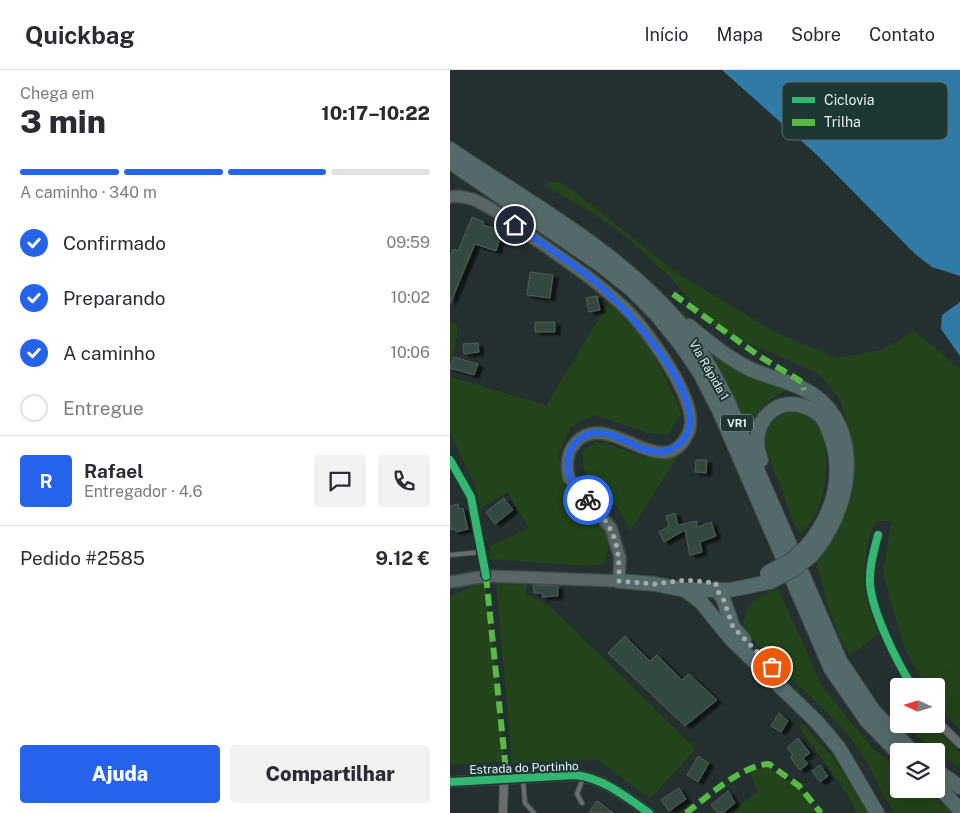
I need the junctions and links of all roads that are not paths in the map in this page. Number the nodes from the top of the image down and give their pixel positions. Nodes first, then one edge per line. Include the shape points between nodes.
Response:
1 (450, 149) edge
2 (450, 162) edge
3 (466, 166) junction
4 (450, 197) edge
5 (664, 307) junction
6 (450, 460) edge
7 (878, 535) dead end
8 (791, 551) junction
9 (808, 551) junction
10 (482, 552) junction
11 (450, 555) edge
12 (486, 576) junction
13 (768, 577) junction
14 (619, 581) junction
15 (450, 582) edge
16 (655, 584) junction
17 (716, 586) junction
18 (744, 589) junction
19 (685, 590) junction
20 (715, 618) junction
21 (730, 620) junction
22 (908, 678) edge
23 (945, 729) edge
24 (904, 743) edge
25 (960, 744) edge
26 (890, 745) edge
27 (584, 776) junction
28 (945, 776) edge
29 (504, 778) junction
30 (523, 778) junction
31 (450, 782) edge
32 (960, 787) edge
33 (945, 791) edge
34 (945, 794) edge
35 (960, 801) edge
36 (582, 803) dead end
37 (960, 810) edge
38 (503, 813) edge
39 (534, 813) edge
40 (649, 813) edge
41 (877, 813) edge
42 (886, 813) edge

1 - 3 highway, Via Rápida 1 / VR1
2 - 3 highway, Via Rápida 1 / VR1
3 - 5 highway, Via Rápida 1 / VR1 via 609,257
3 - 26 highway, Via Rápida 1 / VR1 via 617,278 656,314 681,345 719,410 831,669 867,722
4 - 14 main road via 478,201 593,280 629,313 654,343 685,398 690,414 689,431 673,448 650,452 611,434 598,432 580,438 569,452 569,478 611,528 620,558
5 - 8 highway, Via Rápida 1 / VR1 via 701,352 728,402
5 - 9 highway via 725,354 749,368 814,395 832,414 846,453 845,488 833,526
6 - 10 street via 471,498
7 - 22 street via 871,566 872,599
8 - 9 highway via 776,496 756,444 763,420 773,410 784,406 803,406 820,415 829,432 836,460 836,490 832,505
8 - 24 highway, Via Rápida 1 / VR1 via 847,674 873,710
9 - 13 highway, bridge via 793,570
10 - 11 lane
10 - 12 street
12 - 14 main road
12 - 15 main road
13 - 17 highway
13 - 18 highway
14 - 16 highway
16 - 17 highway via 686,580
16 - 19 highway
17 - 18 highway
17 - 19 highway
17 - 20 highway via 713,601
17 - 21 highway
18 - 21 highway via 733,602
19 - 20 highway
20 - 41 highway via 731,639 817,722 839,748
21 - 42 highway via 745,642 799,692 846,743
23 - 25 street
27 - 30 street, Estrada do Portinho
27 - 36 lane via 577,791
27 - 40 street, Estrada do Portinho via 604,783
28 - 32 highway
29 - 30 street, Estrada do Portinho
29 - 31 street, Estrada do Portinho
29 - 38 street
30 - 39 lane via 525,803
33 - 35 highway
34 - 37 highway

